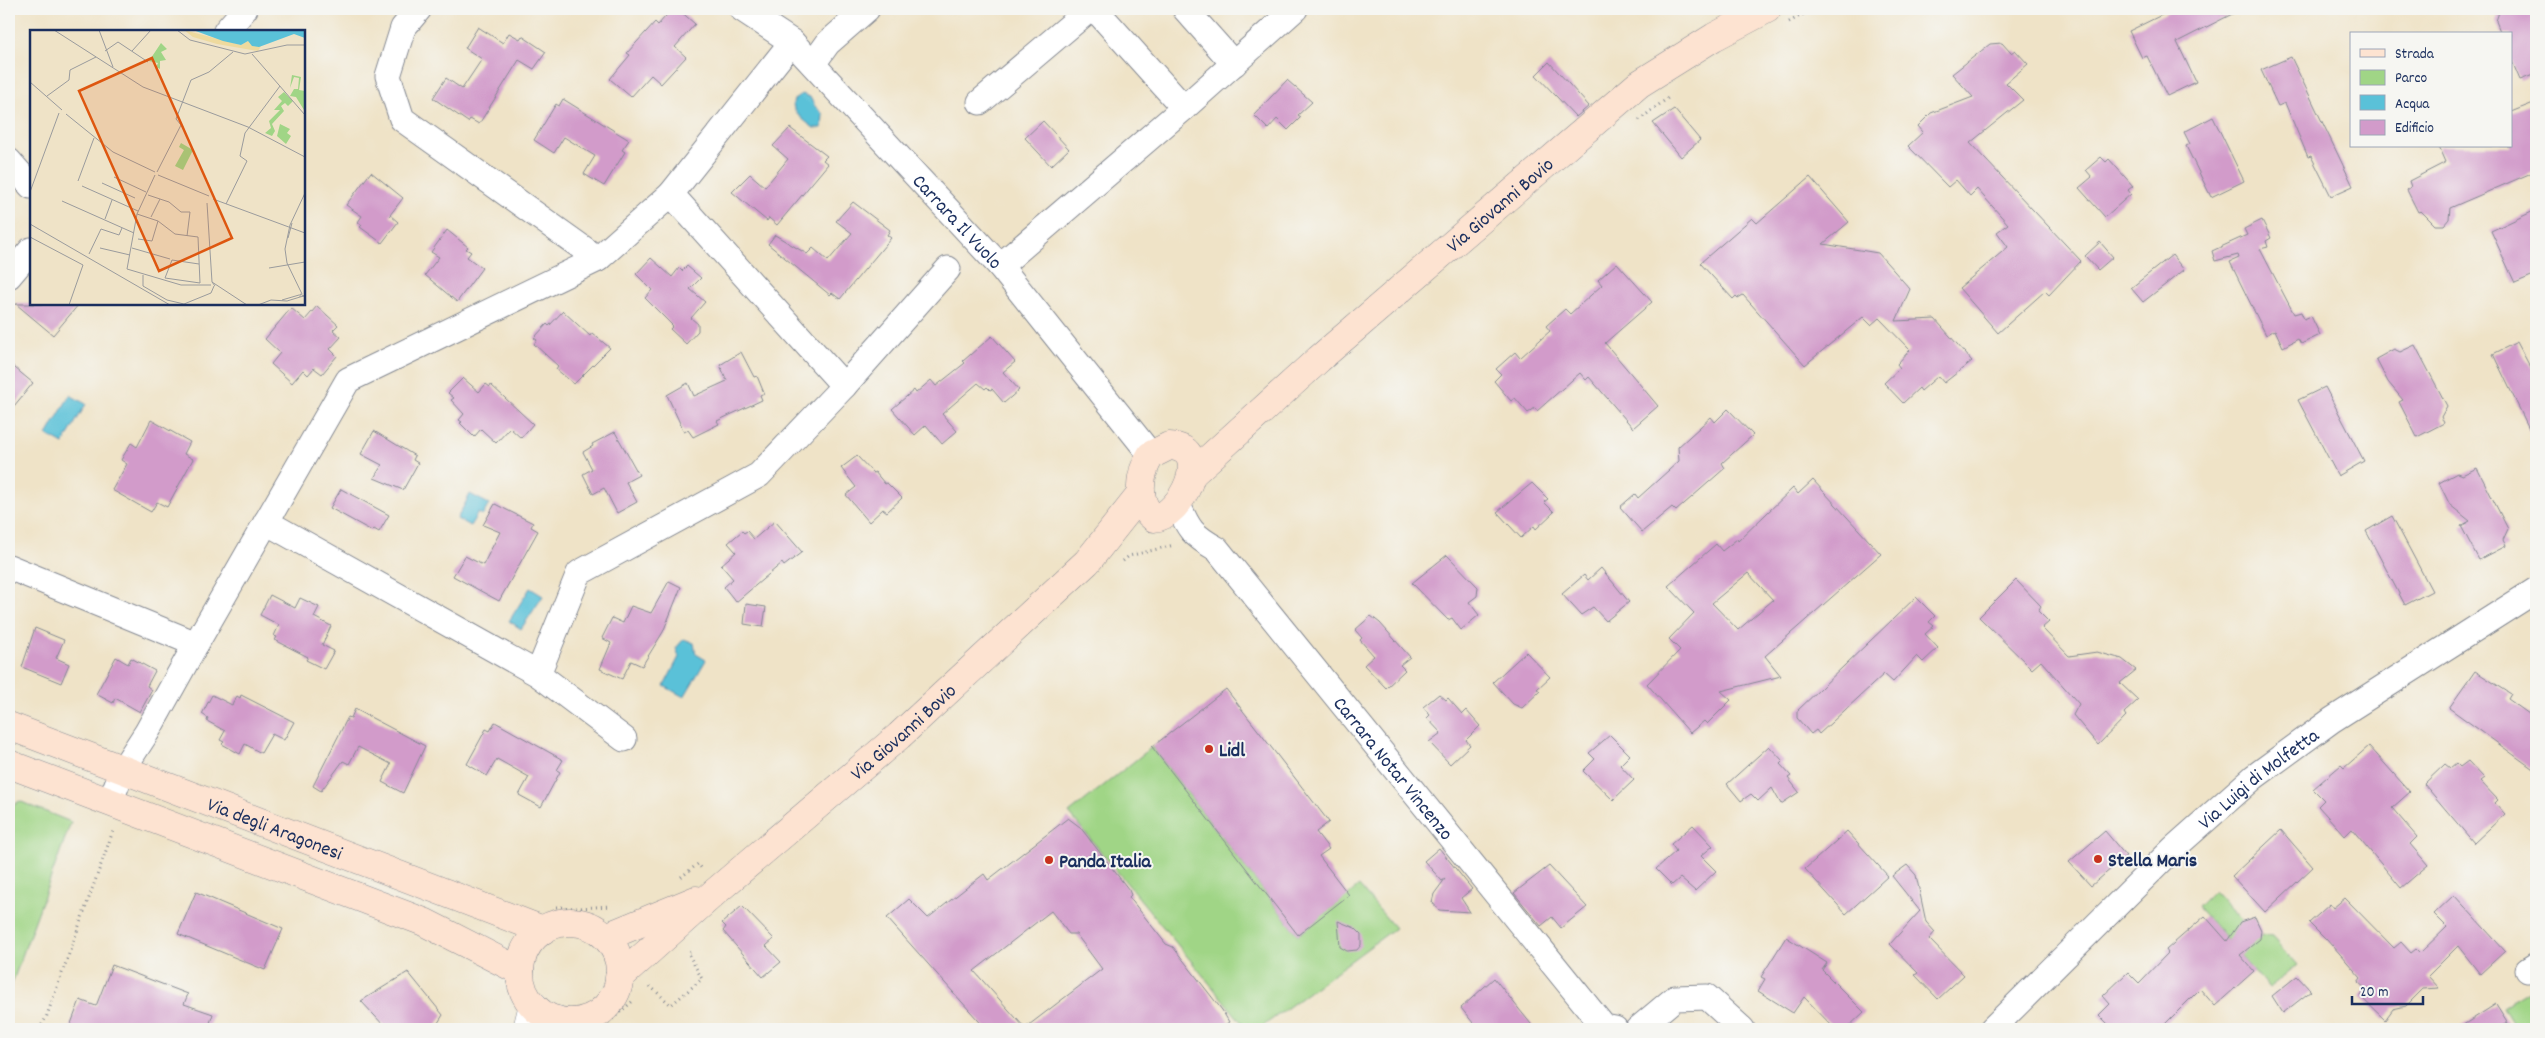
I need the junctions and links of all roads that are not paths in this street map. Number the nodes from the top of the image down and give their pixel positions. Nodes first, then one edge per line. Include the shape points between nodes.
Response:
1 (245, 9) edge
2 (419, 9) edge
3 (742, 9) edge
4 (867, 9) edge
5 (1090, 9) edge
6 (1095, 9) edge
7 (1185, 9) edge
8 (1295, 9) edge
9 (1768, 9) edge
10 (227, 30) edge
11 (792, 42) junction
12 (813, 64) junction
13 (1234, 64) junction
14 (980, 102) dead end
15 (1184, 108) junction
16 (9, 161) edge
17 (30, 185) edge
18 (671, 194) junction
19 (30, 251) edge
20 (598, 259) junction
21 (1000, 266) junction
22 (948, 269) dead end
23 (9, 276) edge
24 (844, 386) junction
25 (1247, 424) junction
26 (1178, 447) junction
27 (1151, 455) junction
28 (1192, 474) junction
29 (1140, 494) junction
30 (1177, 502) junction
31 (1154, 518) junction
32 (266, 522) junction
33 (1087, 562) junction
34 (9, 567) edge
35 (2536, 590) edge
36 (196, 644) junction
37 (538, 674) junction
38 (9, 726) edge
39 (624, 739) dead end
40 (9, 764) edge
41 (123, 769) junction
42 (110, 802) junction
43 (714, 893) junction
44 (545, 918) junction
45 (606, 937) junction
46 (520, 971) junction
47 (628, 988) junction
48 (530, 1017) edge
49 (554, 1025) edge
50 (1615, 1029) edge
51 (1638, 1029) edge
52 (1742, 1029) edge
53 (1992, 1029) edge

1 - 10 street
2 - 20 street via 403,28 388,76 402,120
3 - 11 street, Carrara Il Vuolo
4 - 12 street via 828,43
5 - 14 street
6 - 15 street
7 - 13 street
8 - 13 street
9 - 25 main road, Via Giovanni Bovio via 1714,37 1639,84
11 - 12 street, Carrara Il Vuolo
11 - 18 street
12 - 21 street, Carrara Il Vuolo
13 - 15 street
15 - 21 street
16 - 17 street
18 - 20 street
18 - 24 street
19 - 23 street
20 - 32 street via 348,380
21 - 27 street, Carrara Il Vuolo
22 - 24 street
24 - 37 street via 759,475 579,573
25 - 26 main road
25 - 28 main road, Via Giovanni Bovio
26 - 27 main road via 1169,446
26 - 28 main road via 1192,458
27 - 29 main road via 1142,476
28 - 30 main road
29 - 31 main road via 1145,508
29 - 33 main road
30 - 31 main road via 1167,515
30 - 50 street, Carrara Notar Vincenzo via 1187,527 1217,550 1604,1026
31 - 33 main road
32 - 36 street
32 - 37 street
33 - 43 main road, Via Giovanni Bovio via 899,736
34 - 36 street
35 - 53 street, Via Luigi di Molfetta via 2332,720 2254,776 2174,848
36 - 41 street
37 - 39 street
38 - 41 main road, Via degli Aragonesi
40 - 42 main road, Via degli Aragonesi
41 - 42 street
41 - 44 main road, Via degli Aragonesi
42 - 46 main road, Via degli Aragonesi via 424,922
43 - 45 main road, Via Giovanni Bovio
43 - 47 main road, Via Giovanni Bovio
44 - 45 main road via 559,923 576,922 592,927
44 - 46 main road via 523,955
45 - 47 main road, Via Giovanni Bovio via 618,956
46 - 48 main road, Via Giovanni Bovio
47 - 49 main road, Via Giovanni Bovio via 614,994 604,1008 590,1017
48 - 49 main road, Via Giovanni Bovio via 544,1014
51 - 52 street via 1675,998 1707,997

